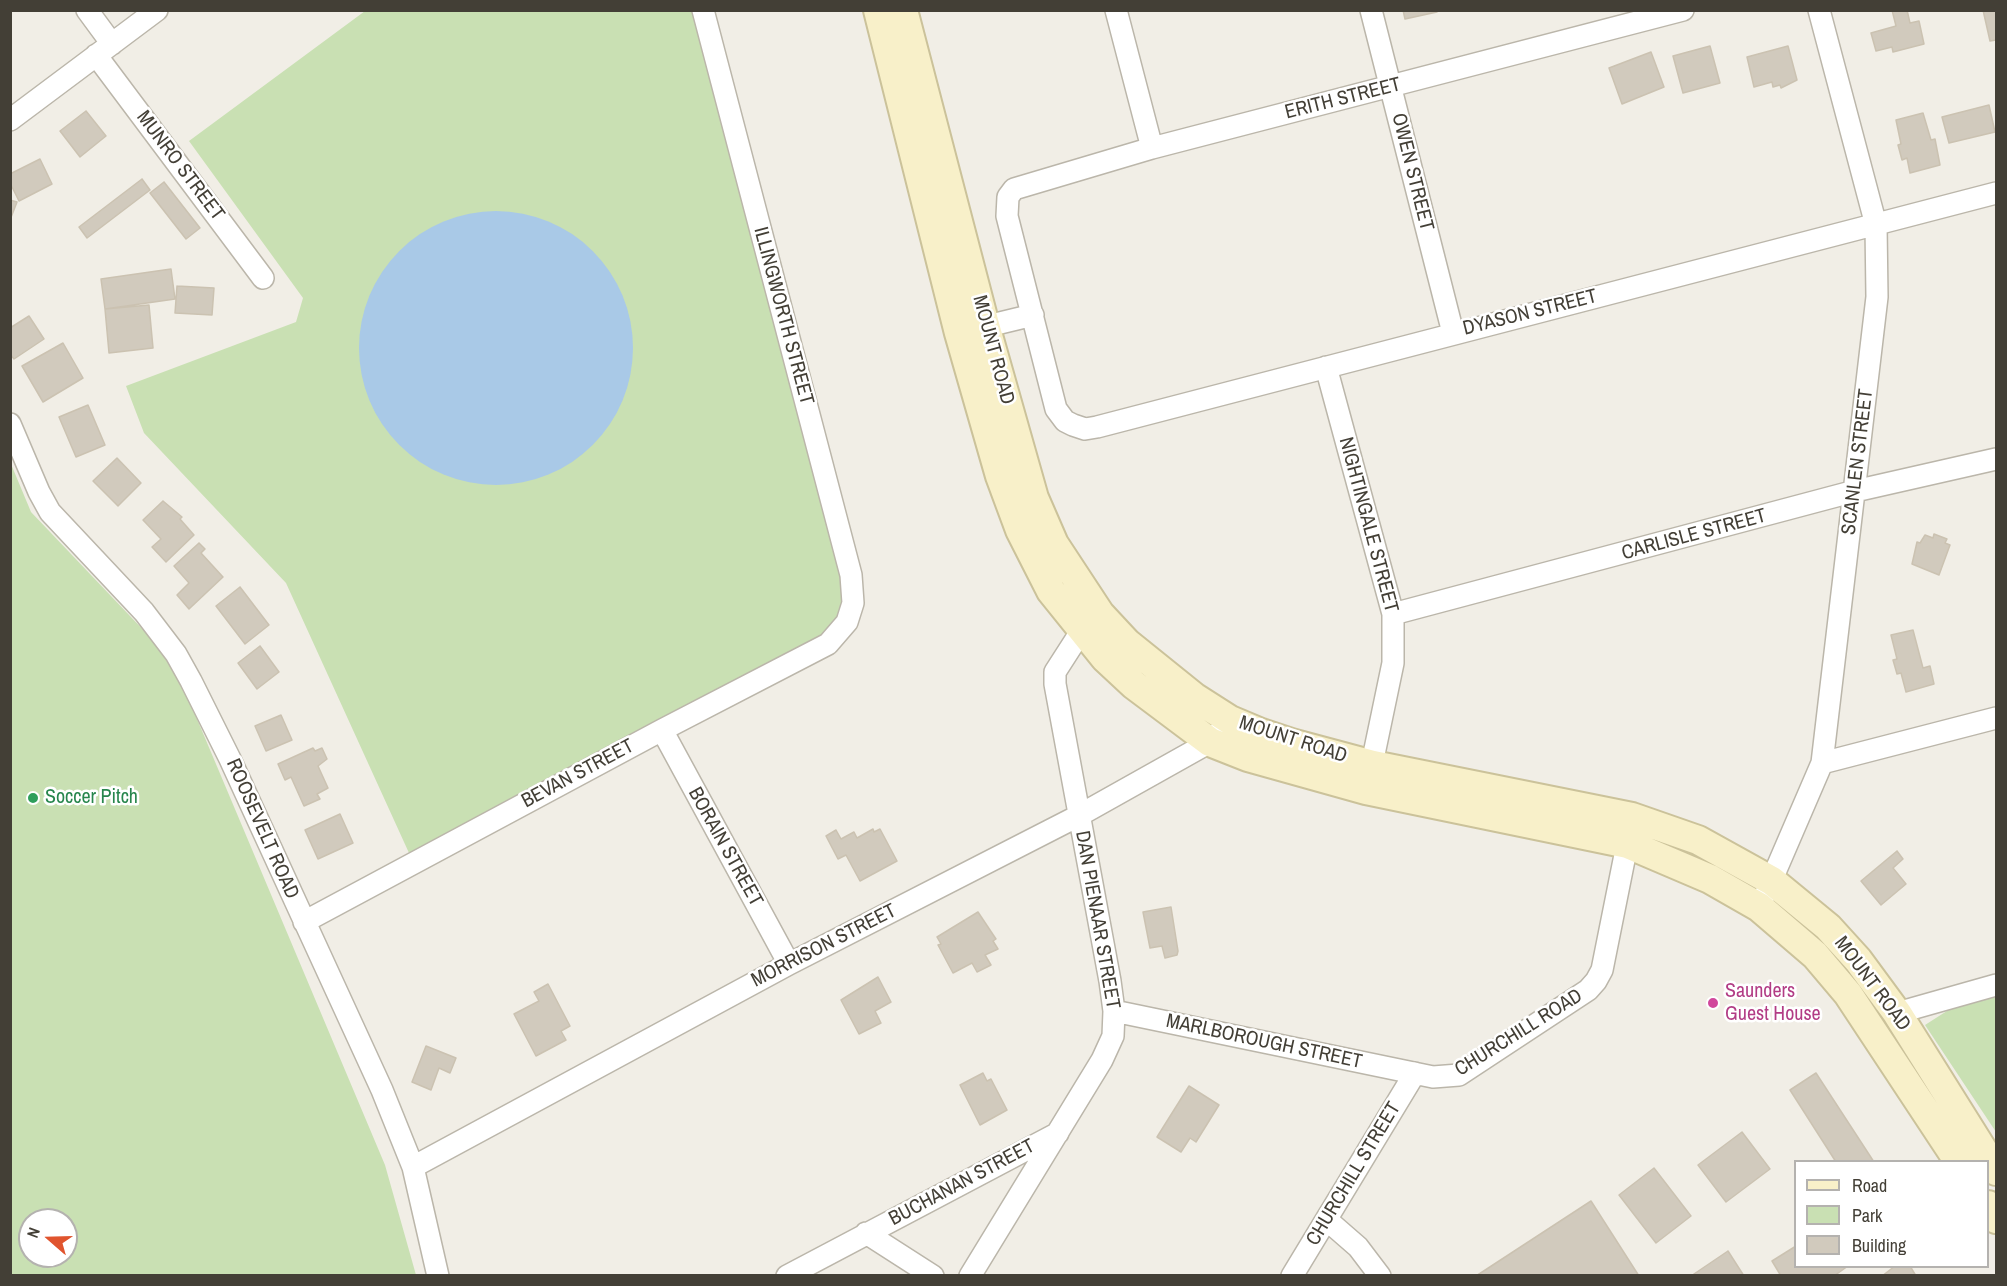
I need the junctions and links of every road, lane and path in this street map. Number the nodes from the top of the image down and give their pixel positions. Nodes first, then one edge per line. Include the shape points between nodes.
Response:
1 (87, 10) edge
2 (157, 10) edge
3 (703, 10) edge
4 (878, 10) edge
5 (903, 10) edge
6 (1116, 10) edge
7 (1371, 10) edge
8 (1819, 10) edge
9 (1674, 12) edge
10 (104, 50) junction
11 (1391, 87) junction
12 (10, 120) edge
13 (1152, 148) junction
14 (1996, 193) edge
15 (1876, 225) junction
16 (263, 278) dead end
17 (1033, 315) junction
18 (972, 329) junction
19 (1453, 333) junction
20 (1326, 367) junction
21 (10, 424) edge
22 (1996, 459) edge
23 (1855, 491) junction
24 (1393, 614) junction
25 (847, 621) joint
26 (1091, 622) junction
27 (1996, 718) edge
28 (1230, 720) junction
29 (662, 730) junction
30 (1210, 742) junction
31 (1822, 763) junction
32 (1369, 777) junction
33 (1078, 816) junction
34 (1630, 831) junction
35 (1772, 881) junction
36 (1758, 907) junction
37 (304, 922) junction
38 (789, 964) junction
39 (1996, 985) edge
40 (1114, 1011) junction
41 (1897, 1013) junction
42 (1414, 1073) junction
43 (1058, 1133) junction
44 (1958, 1160) edge
45 (413, 1167) junction
46 (1996, 1171) edge
47 (1327, 1220) junction
48 (866, 1233) junction
49 (438, 1275) edge
50 (787, 1275) edge
51 (933, 1275) edge
52 (970, 1275) edge
53 (1292, 1275) edge
54 (1380, 1275) edge

1 - 10 street, MUNRO STREET
2 - 10 street
3 - 25 street, ILLINGWORTH STREET via 851,575 853,603
4 - 18 main road, MOUNT ROAD
5 - 18 main road, MOUNT ROAD
6 - 13 street
7 - 11 street, OWEN STREET
8 - 15 street, SCANLEN STREET
9 - 11 street, ERITH STREET
10 - 12 street
10 - 16 street, MUNRO STREET
11 - 13 street, ERITH STREET
11 - 19 street, OWEN STREET
13 - 17 street, ERITH STREET via 1025,184 1008,197 1006,216
14 - 15 street, DYASON STREET
15 - 19 street, DYASON STREET
15 - 23 street, SCANLEN STREET via 1877,297
17 - 18 street
17 - 20 street, DYASON STREET via 1056,409 1065,421 1085,429
18 - 26 main road, MOUNT ROAD via 1000,477 1020,530 1051,591
19 - 20 street, DYASON STREET
20 - 24 street, NIGHTINGALE STREET
21 - 37 street, ROOSEVELT ROAD via 50,512 144,612 176,654 230,759
22 - 23 street, CARLISLE STREET
23 - 24 street, CARLISLE STREET
23 - 31 street, SCANLEN STREET
24 - 32 street, NIGHTINGALE STREET via 1393,663
25 - 29 street, BEVAN STREET via 828,644
26 - 28 main road, MOUNT ROAD via 1127,643
26 - 30 main road, MOUNT ROAD via 1134,685
26 - 33 street, DAN PIENAAR STREET via 1055,672
27 - 31 street
28 - 30 street, MORRISON STREET
28 - 32 main road, MOUNT ROAD
29 - 37 street, BEVAN STREET
29 - 38 street, BORAIN STREET
30 - 32 main road, MOUNT ROAD via 1282,768
30 - 33 street, MORRISON STREET
31 - 35 street, SCANLEN STREET
32 - 34 main road, MOUNT ROAD
33 - 38 street, MORRISON STREET
33 - 40 street, DAN PIENAAR STREET
34 - 35 main road, MOUNT ROAD via 1698,840
34 - 36 main road, MOUNT ROAD
34 - 42 street, CHURCHILL ROAD via 1602,970 1588,990 1459,1075 1433,1077
35 - 36 street, SCANLEN STREET
35 - 41 main road, MOUNT ROAD via 1828,927
36 - 44 main road, MOUNT ROAD via 1815,955 1848,994
37 - 45 street, ROOSEVELT ROAD
38 - 45 street, MORRISON STREET
39 - 41 street
40 - 42 street, MARLBOROUGH STREET
40 - 43 street, DAN PIENAAR STREET via 1109,1049
41 - 46 main road, MOUNT ROAD
42 - 47 street, CHURCHILL STREET
43 - 48 street, BUCHANAN STREET
43 - 52 street, DAN PIENAAR STREET
45 - 49 street, ROOSEVELT ROAD
47 - 53 street, CHURCHILL STREET
47 - 54 street via 1358,1246
48 - 50 street, BUCHANAN STREET
48 - 51 street, BUCHANAN STREET

